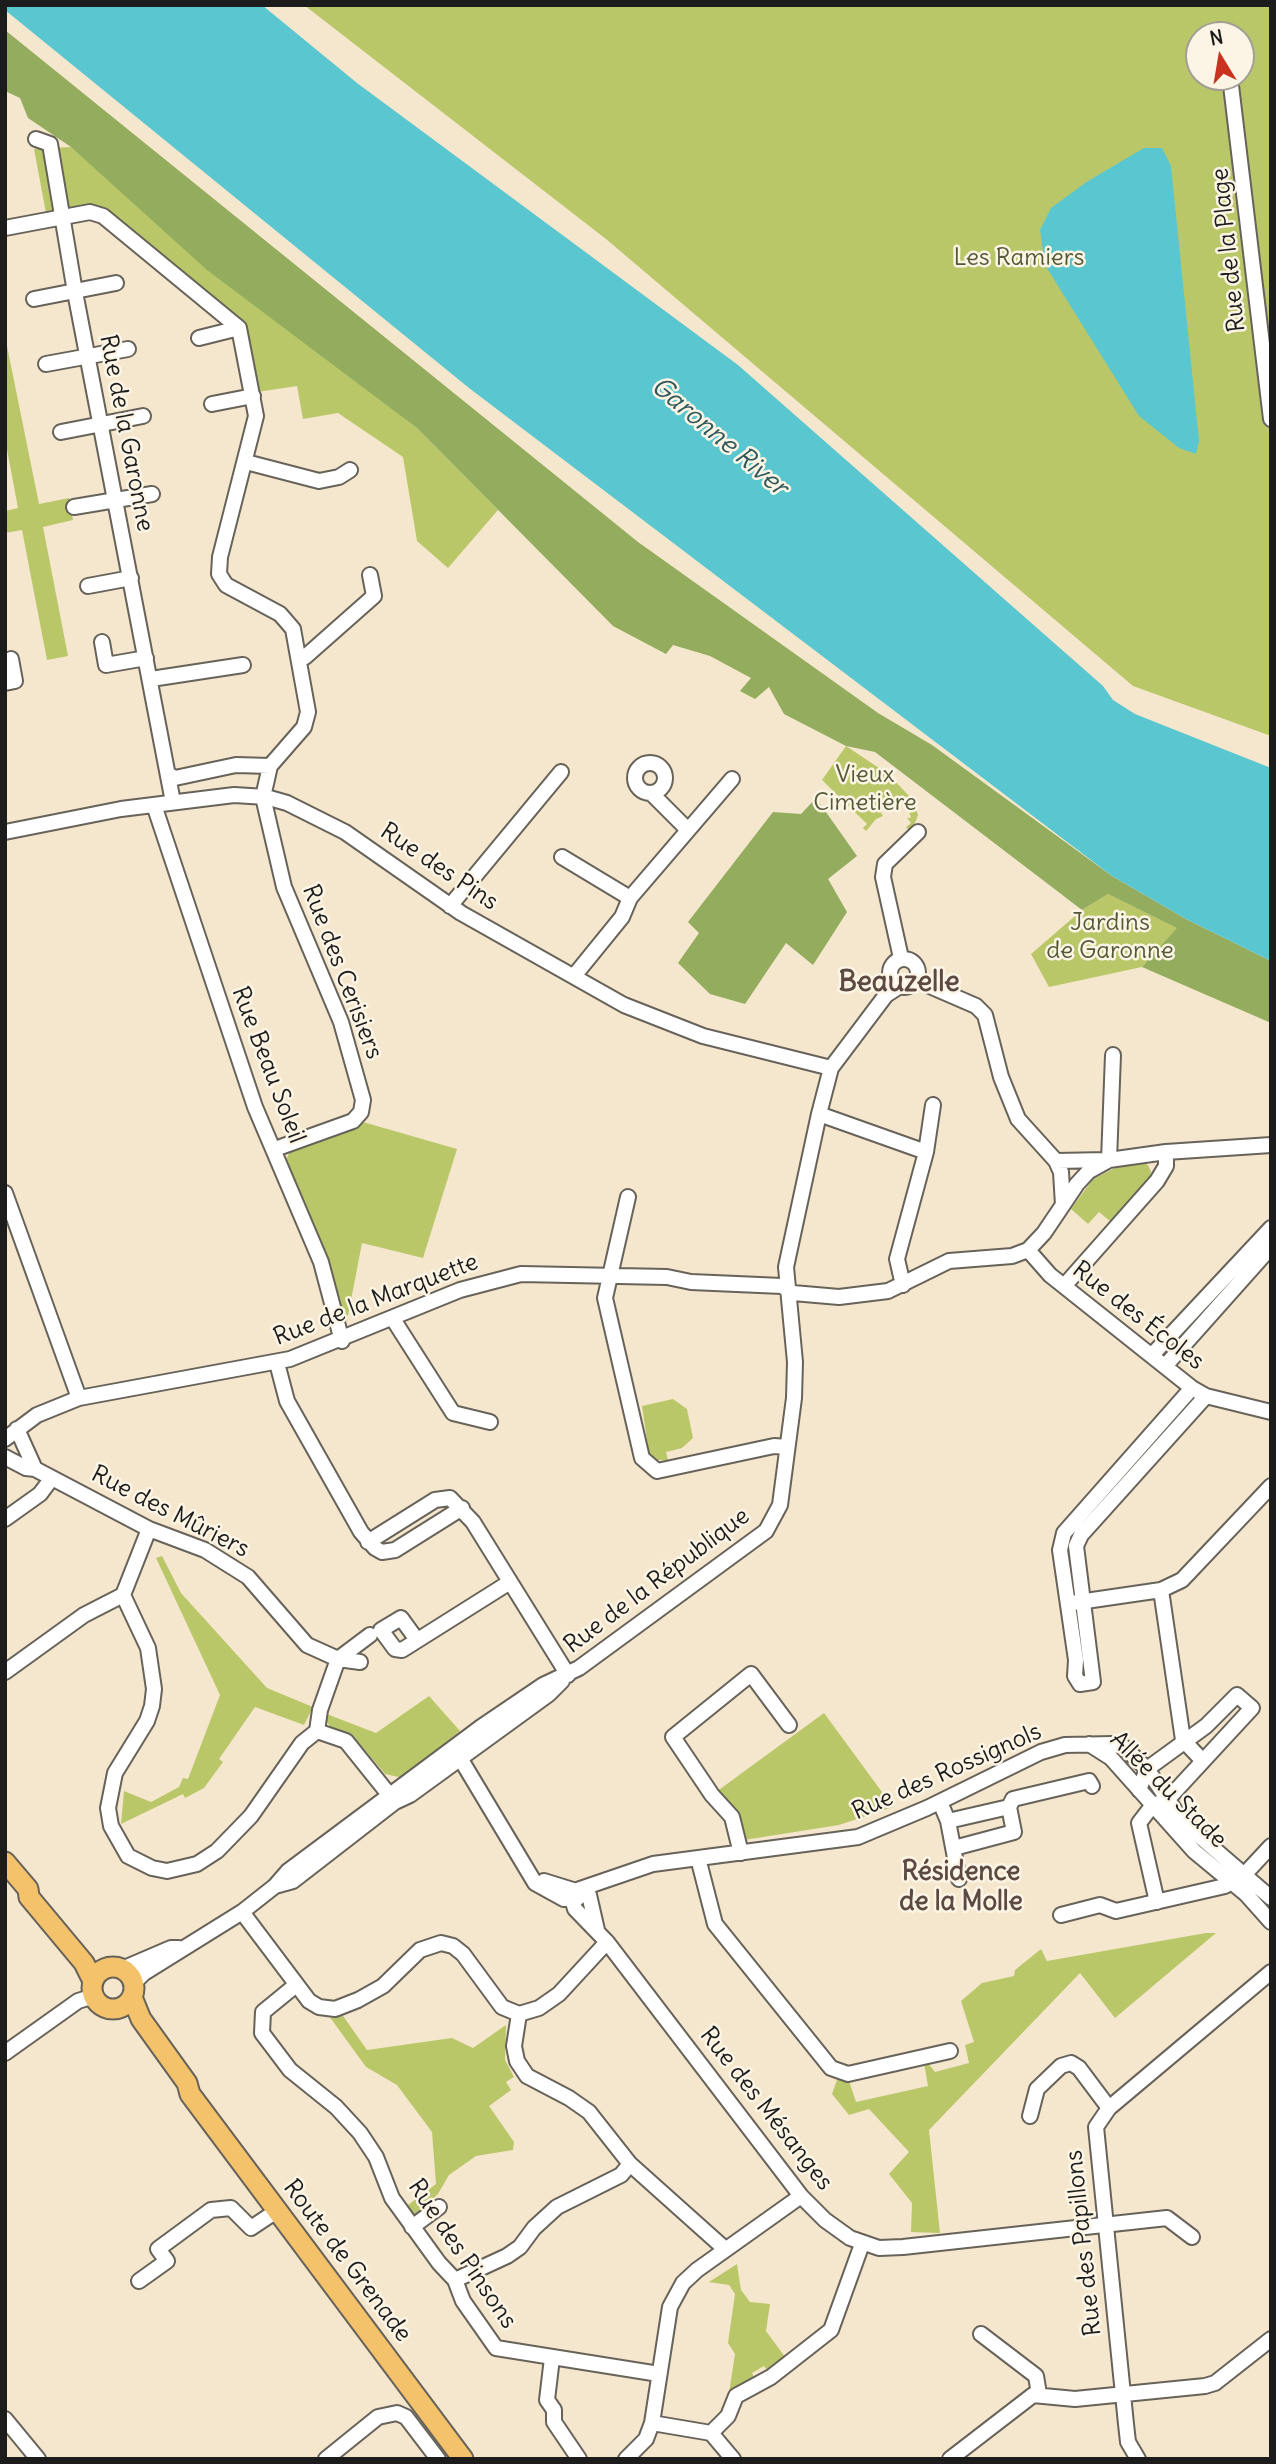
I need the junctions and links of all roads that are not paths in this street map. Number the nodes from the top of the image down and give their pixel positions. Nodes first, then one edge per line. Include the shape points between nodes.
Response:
1 (1232, 91) edge
2 (36, 139) dead end
3 (62, 217) junction
4 (5, 228) edge
5 (116, 283) dead end
6 (75, 292) junction
7 (34, 299) dead end
8 (239, 328) junction
9 (199, 338) dead end
10 (128, 349) dead end
11 (87, 357) junction
12 (46, 364) dead end
13 (253, 396) junction
14 (212, 404) dead end
15 (143, 416) dead end
16 (1271, 419) edge
17 (102, 424) junction
18 (61, 432) dead end
19 (246, 462) junction
20 (350, 470) dead end
21 (152, 494) dead end
22 (116, 500) junction
23 (74, 507) dead end
24 (370, 575) dead end
25 (131, 578) junction
26 (88, 586) dead end
27 (102, 642) dead end
28 (146, 657) junction
29 (11, 659) dead end
30 (299, 659) junction
31 (243, 664) dead end
32 (151, 680) junction
33 (5, 683) edge
34 (270, 766) junction
35 (561, 772) dead end
36 (168, 774) junction
37 (732, 779) dead end
38 (652, 793) dead end
39 (263, 797) junction
40 (173, 802) junction
41 (155, 805) junction
42 (688, 830) junction
43 (5, 832) edge
44 (918, 832) dead end
45 (562, 857) dead end
46 (630, 898) junction
47 (450, 906) junction
48 (901, 958) junction
49 (574, 976) junction
50 (916, 980) junction
51 (900, 986) junction
52 (1113, 1055) dead end
53 (831, 1068) junction
54 (933, 1105) dead end
55 (819, 1114) junction
56 (1271, 1145) edge
57 (275, 1149) junction
58 (926, 1152) junction
59 (1166, 1152) junction
60 (1109, 1160) junction
61 (1056, 1161) junction
62 (5, 1193) edge
63 (628, 1197) dead end
64 (1063, 1205) junction
65 (1271, 1228) edge
66 (1271, 1247) edge
67 (1028, 1250) junction
68 (608, 1274) junction
69 (1065, 1285) junction
70 (903, 1286) junction
71 (787, 1289) junction
72 (393, 1319) junction
73 (342, 1341) junction
74 (1153, 1354) junction
75 (277, 1363) junction
76 (1166, 1365) junction
77 (1192, 1388) junction
78 (1206, 1396) junction
79 (79, 1398) junction
80 (1271, 1412) edge
81 (490, 1422) dead end
82 (18, 1429) junction
83 (5, 1439) edge
84 (787, 1447) junction
85 (5, 1457) edge
86 (35, 1469) junction
87 (1131, 1469) junction
88 (52, 1478) junction
89 (1271, 1486) edge
90 (462, 1508) junction
91 (5, 1519) edge
92 (149, 1530) junction
93 (368, 1542) junction
94 (510, 1582) junction
95 (1161, 1590) junction
96 (123, 1595) junction
97 (1074, 1602) junction
98 (370, 1635) dead end
99 (417, 1640) dead end
100 (338, 1659) junction
101 (360, 1662) dead end
102 (5, 1672) edge
103 (568, 1675) junction
104 (789, 1725) dead end
105 (317, 1731) junction
106 (1183, 1740) junction
107 (1089, 1744) junction
108 (457, 1753) junction
109 (1202, 1760) junction
110 (1147, 1769) junction
111 (1092, 1786) dead end
112 (1139, 1790) junction
113 (390, 1796) junction
114 (1168, 1799) junction
115 (940, 1802) junction
116 (1152, 1806) junction
117 (1009, 1807) junction
118 (948, 1821) junction
119 (1271, 1846) edge
120 (954, 1848) junction
121 (741, 1853) junction
122 (698, 1858) junction
123 (5, 1862) edge
124 (1237, 1879) junction
125 (959, 1880) dead end
126 (579, 1895) junction
127 (1271, 1898) edge
128 (1157, 1902) junction
129 (242, 1912) junction
130 (1062, 1915) dead end
131 (1271, 1922) edge
132 (607, 1942) junction
133 (1271, 1972) edge
134 (113, 1982) junction
135 (296, 1985) junction
136 (519, 2014) junction
137 (950, 2051) dead end
138 (5, 2053) edge
139 (190, 2094) junction
140 (1109, 2108) junction
141 (1030, 2116) dead end
142 (630, 2164) junction
143 (801, 2196) junction
144 (439, 2207) dead end
145 (278, 2210) junction
146 (1104, 2225) junction
147 (412, 2227) junction
148 (1192, 2237) dead end
149 (862, 2244) junction
150 (725, 2249) junction
151 (455, 2280) junction
152 (139, 2281) dead end
153 (981, 2334) dead end
154 (1271, 2339) edge
155 (552, 2358) junction
156 (659, 2374) junction
157 (1123, 2393) junction
158 (1040, 2394) junction
159 (5, 2419) edge
160 (652, 2423) junction
161 (711, 2433) junction
162 (38, 2459) edge
163 (326, 2459) edge
164 (439, 2459) edge
165 (463, 2459) edge
166 (579, 2459) edge
167 (626, 2459) edge
168 (733, 2459) edge
169 (950, 2459) edge
170 (1138, 2459) edge

1 - 16 street, Rue de la Plage
2 - 3 street, Rue de la Garonne via 50,144
3 - 4 street
3 - 6 street, Rue de la Garonne
3 - 8 street via 90,212 103,216
5 - 6 street
6 - 7 street
6 - 11 street, Rue de la Garonne
8 - 9 street
8 - 13 street
10 - 11 street
11 - 12 street
11 - 17 street, Rue de la Garonne
13 - 14 street
13 - 19 street via 256,416
15 - 17 street
17 - 18 street
17 - 22 street, Rue de la Garonne
19 - 20 street via 319,481
19 - 30 street via 219,573 226,585 280,614 292,629
21 - 22 street
22 - 23 street
22 - 25 street, Rue de la Garonne
24 - 30 street via 374,596
25 - 26 street
25 - 28 street, Rue de la Garonne
27 - 28 street via 106,665
28 - 32 street, Rue de la Garonne
29 - 33 street via 15,681
30 - 34 street via 309,712 304,727
31 - 32 street
32 - 36 street, Rue de la Garonne
34 - 36 street via 236,765 175,778
34 - 39 street
35 - 47 street
36 - 40 street, Rue de la Garonne
37 - 42 street
38 - 42 street
39 - 40 street, Rue des Pins via 234,795
39 - 47 street, Rue des Pins via 287,803 345,832
39 - 57 street, Rue des Cerisiers via 284,887 341,1022 363,1100 354,1121
40 - 41 street, Rue des Pins
41 - 43 street, Rue des Pins
41 - 57 street, Rue Beau Soleil via 255,1107
42 - 46 street
44 - 48 street via 885,864 883,877
45 - 46 street
46 - 49 street via 622,917
47 - 49 street, Rue des Pins
48 - 50 street via 916,965
48 - 51 street via 890,972 892,981
49 - 53 street, Rue des Pins via 674,1026
50 - 51 street
50 - 61 street via 976,1006 985,1015 1001,1077 1018,1119
51 - 53 street via 886,995
52 - 60 street
53 - 55 street, Rue de la République
54 - 58 street
55 - 58 street
55 - 71 street, Rue de la République via 789,1242
56 - 59 street
57 - 73 street, Rue Beau Soleil via 321,1262
58 - 70 street via 897,1259
59 - 60 street
59 - 69 street via 1166,1166 1157,1181
60 - 61 street
60 - 64 street via 1089,1171
61 - 64 street
62 - 79 street
63 - 68 street
64 - 67 street
65 - 74 street
66 - 76 street
67 - 69 street, Rue des Écoles
67 - 70 street, Rue de la Marquette via 1012,1256 949,1261
68 - 71 street, Rue de la Marquette
68 - 72 street, Rue de la Marquette via 537,1273 500,1278
68 - 84 street via 605,1298 627,1406 636,1426 636,1443 647,1466 657,1471
69 - 74 street, Rue des Écoles
70 - 71 street, Rue de la Marquette via 859,1297 807,1295
71 - 84 street, Rue de la République via 795,1382
72 - 73 street, Rue de la Marquette
72 - 81 street via 453,1413
73 - 75 street, Rue de la Marquette
74 - 76 street, Rue des Écoles
75 - 79 street, Rue de la Marquette
75 - 93 street via 286,1401
76 - 77 street, Rue des Écoles
77 - 78 street, Rue des Écoles
77 - 87 street
78 - 80 street, Rue des Écoles
78 - 87 street
79 - 82 street, Rue de la Marquette via 37,1415
82 - 83 street, Rue de la Marquette
82 - 86 street
84 - 103 street, Rue de la République via 780,1505 766,1531
85 - 86 street, Rue des Mûriers
86 - 88 street, Rue des Mûriers
87 - 97 street via 1064,1533 1060,1550
88 - 91 street via 40,1494
88 - 92 street, Rue des Mûriers
89 - 95 street via 1182,1580
90 - 93 street via 395,1550 382,1552
90 - 93 street via 450,1498 435,1500
90 - 94 street
92 - 96 street
92 - 100 street, Rue des Mûriers via 205,1550 234,1567 307,1644
94 - 99 street
94 - 103 street
95 - 97 street
95 - 106 street
96 - 102 street via 84,1615
96 - 105 street via 148,1648 154,1689 147,1721 115,1773 110,1791 111,1826 128,1856 167,1871 197,1864 251,1816 302,1743
97 - 97 street via 1075,1676 1080,1684 1093,1682
98 - 100 street
100 - 101 street, Rue des Mûriers
100 - 105 street
103 - 108 street, Rue de la République via 543,1685
104 - 121 street via 751,1674 673,1737 732,1817
105 - 113 street via 346,1741
106 - 109 street
106 - 109 street via 1206,1726 1237,1695 1252,1708
106 - 110 street
107 - 110 street, Allée du Stade via 1125,1748
107 - 112 street, Allée du Stade via 1111,1758
107 - 115 street, Rue des Rossignols via 1041,1752
108 - 113 street, Rue de la République
108 - 126 street via 534,1883 564,1899
109 - 114 street
110 - 112 street
110 - 114 street, Allée du Stade
111 - 117 street via 1088,1781 1013,1799
112 - 116 street, Allée du Stade
113 - 129 street, Rue de la République via 293,1881 275,1886
114 - 116 street
114 - 124 street, Allée du Stade via 1183,1822
115 - 118 street
115 - 121 street, Rue des Rossignols via 858,1837
116 - 124 street, Allée du Stade via 1194,1852
116 - 128 street via 1139,1823
117 - 118 street
117 - 120 street via 1014,1832
118 - 120 street
119 - 124 street
120 - 125 street
121 - 122 street, Rue des Rossignols
122 - 126 street, Rue des Rossignols via 653,1864
122 - 137 street via 715,1924 837,2073
123 - 134 main road, Route de Grenade via 27,1889 37,1892
124 - 127 street, Allée du Stade via 1263,1888
124 - 128 street
124 - 131 street, Allée du Stade
126 - 132 street, Rue des Mésanges via 575,1909
128 - 130 street via 1116,1911 1100,1905
129 - 134 street, Rue de la République via 184,1948 171,1948
129 - 135 street
132 - 136 street via 559,1994 539,2008
132 - 143 street, Rue des Mésanges
133 - 140 street, Rue des Papillons
134 - 138 street, Rue de la République
134 - 139 main road, Route de Grenade via 187,2083
134 - 139 main road, Route de Grenade via 100,2004 113,2008 128,2022 178,2088
135 - 136 street via 309,2001 335,2009 383,1986 420,1950 441,1943 463,1954 502,2007
135 - 147 street, Rue des Pinsons via 263,2012 262,2033 290,2070 360,2133
136 - 142 street via 514,2046 522,2070 589,2112
139 - 145 main road, Route de Grenade
140 - 141 street via 1071,2063 1060,2066 1037,2089
140 - 146 street, Rue des Papillons via 1096,2127
142 - 150 street
142 - 151 street via 621,2175 557,2207 507,2256
143 - 149 street, Rue des Mésanges via 825,2220
143 - 150 street
144 - 147 street
145 - 152 street via 251,2228 231,2208 211,2210 158,2249 167,2260
145 - 165 main road, Route de Grenade
146 - 148 street via 1167,2218
146 - 149 street via 903,2246
146 - 157 street, Rue des Papillons
147 - 151 street, Rue des Pinsons
149 - 161 street via 831,2330 771,2377 736,2396 728,2416
150 - 156 street via 683,2283 670,2307
151 - 155 street, Rue des Pinsons via 463,2301 496,2348
153 - 158 street via 1036,2376
154 - 157 street via 1215,2383
155 - 156 street, Rue des Pinsons
155 - 166 street via 547,2400 555,2413 554,2422
156 - 160 street
157 - 158 street via 1075,2399
157 - 170 street, Rue des Papillons via 1128,2442
158 - 169 street via 1024,2400
159 - 162 street
160 - 161 street
160 - 167 street via 646,2439
161 - 168 street
163 - 164 street via 378,2417 397,2413 406,2417

